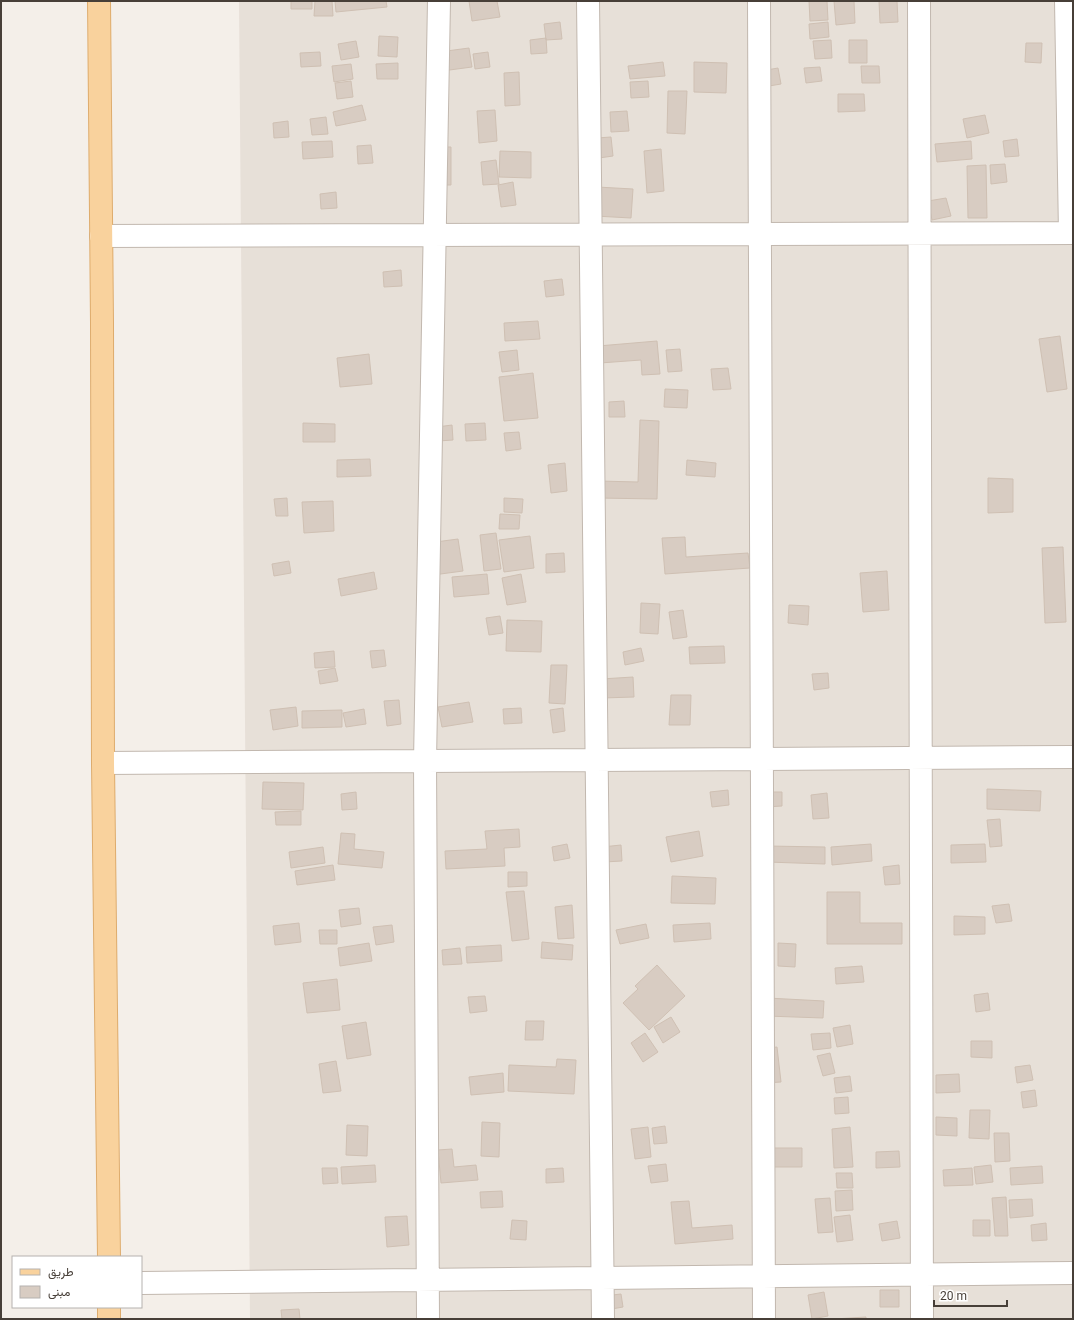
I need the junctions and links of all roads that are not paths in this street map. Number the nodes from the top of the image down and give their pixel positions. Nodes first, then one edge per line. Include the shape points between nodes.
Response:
1 (99, 1) edge
2 (439, 1) edge
3 (588, 1) edge
4 (759, 1) edge
5 (919, 1) edge
6 (1066, 1) edge
7 (919, 233) junction
8 (1071, 233) edge
9 (590, 234) junction
10 (760, 234) junction
11 (435, 235) junction
12 (101, 236) junction
13 (1073, 757) edge
14 (921, 758) junction
15 (762, 759) junction
16 (596, 760) junction
17 (425, 761) junction
18 (103, 763) junction
19 (109, 1256) edge
20 (1073, 1273) edge
21 (922, 1275) junction
22 (764, 1276) junction
23 (603, 1278) junction
24 (428, 1280) junction
25 (142, 1283) edge
26 (109, 1308) edge
27 (109, 1319) edge
28 (428, 1319) edge
29 (603, 1319) edge
30 (764, 1319) edge
31 (922, 1319) edge

1 - 12 main road
2 - 11 street
3 - 9 street
4 - 10 street
5 - 7 street
6 - 8 street
7 - 8 street
7 - 10 street
7 - 14 street
9 - 10 street
9 - 11 street
9 - 16 street
10 - 15 street
11 - 12 street
11 - 17 street
12 - 18 main road
13 - 14 street
14 - 15 street
14 - 21 street
15 - 16 street
15 - 22 street
16 - 17 street
16 - 23 street
17 - 18 street
17 - 24 street
18 - 19 main road
20 - 21 street
21 - 22 street
21 - 31 street
22 - 23 street
22 - 30 street
23 - 24 street
23 - 29 street
24 - 25 street
24 - 28 street
26 - 27 main road

